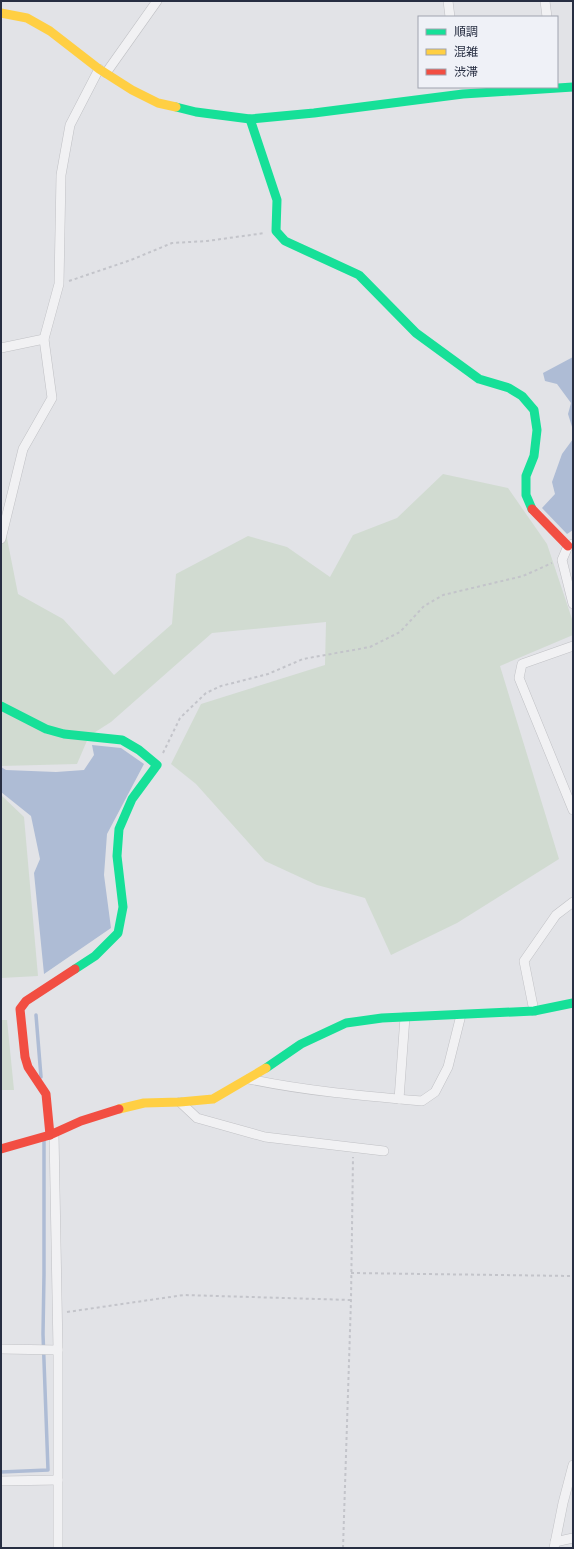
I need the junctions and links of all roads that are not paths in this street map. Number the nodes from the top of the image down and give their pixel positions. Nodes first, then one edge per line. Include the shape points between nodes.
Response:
1 (157, 1) edge
2 (448, 1) edge
3 (545, 1) edge
4 (1, 13) edge
5 (450, 16) edge
6 (547, 16) edge
7 (102, 71) junction
8 (573, 87) edge
9 (556, 88) edge
10 (558, 88) edge
11 (462, 91) edge
12 (250, 119) junction
13 (44, 339) junction
14 (1, 348) edge
15 (1, 539) edge
16 (570, 545) edge
17 (573, 604) edge
18 (573, 646) edge
19 (1, 706) edge
20 (573, 810) edge
21 (573, 902) edge
22 (573, 1003) edge
23 (534, 1011) junction
24 (461, 1015) junction
25 (405, 1017) junction
26 (249, 1079) junction
27 (399, 1099) junction
28 (180, 1102) junction
29 (52, 1134) junction
30 (1, 1149) edge
31 (384, 1151) dead end
32 (1, 1349) edge
33 (58, 1350) junction
34 (573, 1465) edge
35 (58, 1480) junction
36 (1, 1481) edge
37 (573, 1538) edge
38 (554, 1545) edge
39 (58, 1548) edge

1 - 7 street
2 - 5 street
3 - 6 street
4 - 7 street via 27,18 50,31
7 - 12 street via 158,103 196,112
7 - 13 street via 70,125 61,175 59,284
8 - 10 street
9 - 11 street
11 - 12 street via 314,113
12 - 16 street via 277,200 276,231 285,241 359,275 416,332 479,379 509,388 522,396 534,410 537,430 534,456 526,476 526,495 534,511
13 - 14 street
13 - 15 street via 52,398 23,449
16 - 17 street via 562,560
18 - 20 street via 522,664 519,678
19 - 29 street via 46,729 64,734 122,740 157,765 132,799 119,829 117,856 123,907 118,933 95,956 26,1001 20,1009 28,1067 46,1094
21 - 23 street via 556,915 524,961
22 - 23 street
23 - 24 street
24 - 25 street
24 - 27 street via 448,1067 435,1092 422,1101
25 - 26 street via 346,1023 301,1044
25 - 27 street
26 - 27 street via 292,1088
26 - 28 street via 213,1099
28 - 29 street via 144,1103 81,1121
28 - 31 street via 197,1118 264,1137
29 - 30 street
29 - 33 street
32 - 33 street
33 - 35 street
34 - 38 street
35 - 36 street
35 - 39 street
37 - 38 street

